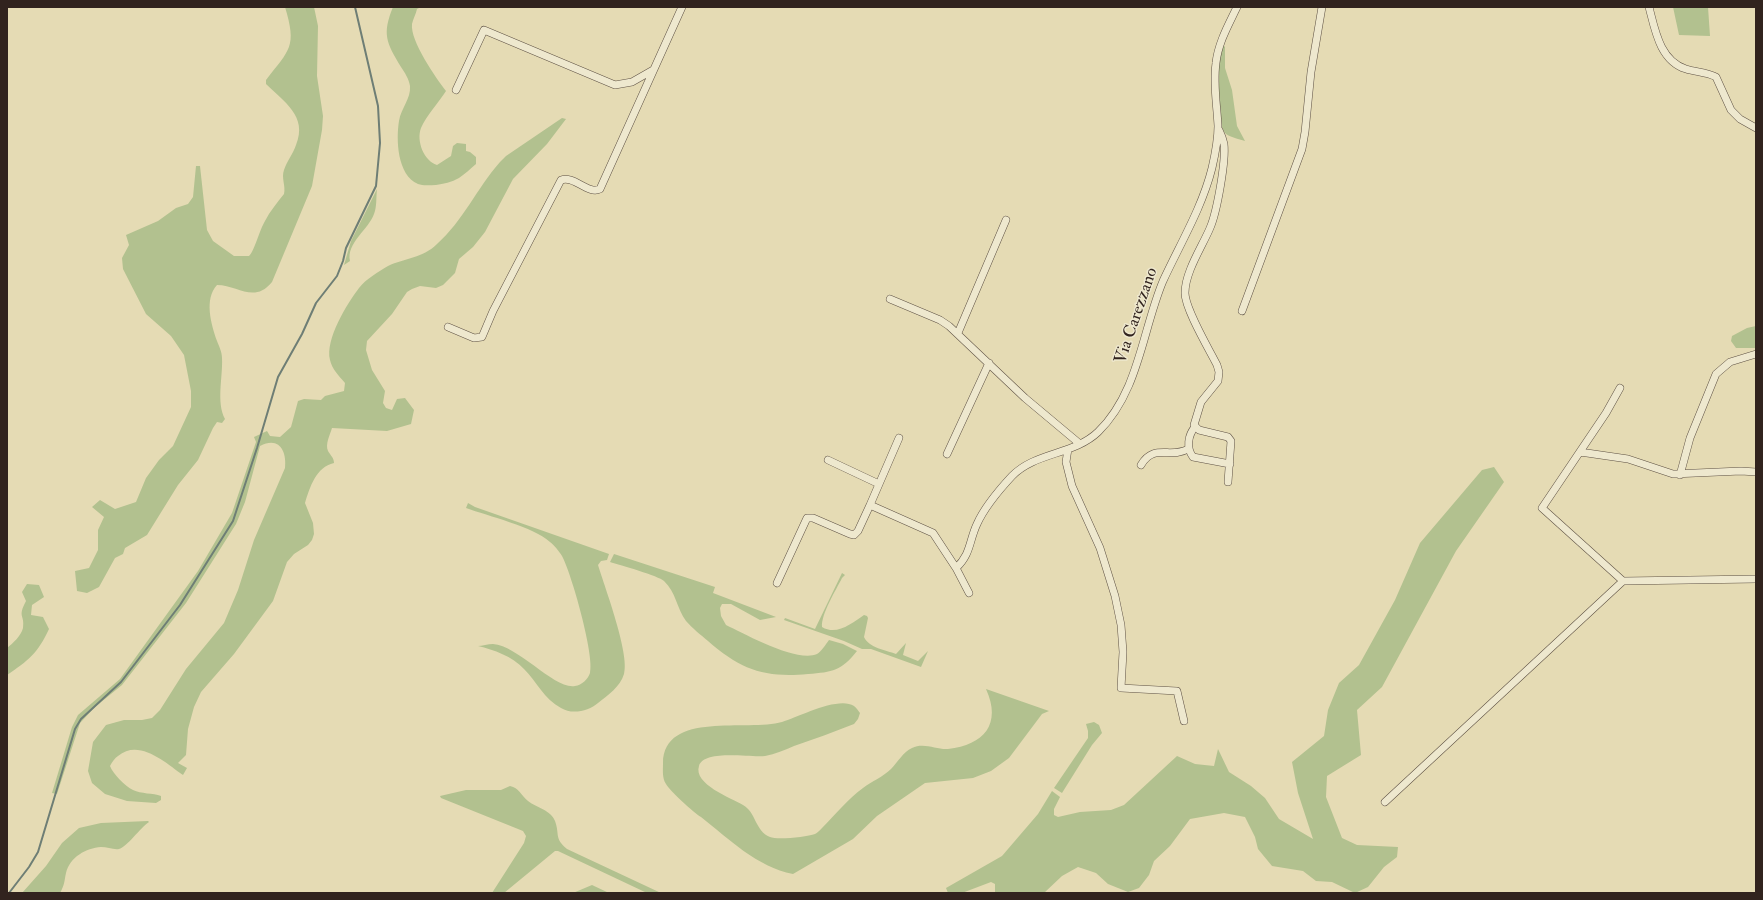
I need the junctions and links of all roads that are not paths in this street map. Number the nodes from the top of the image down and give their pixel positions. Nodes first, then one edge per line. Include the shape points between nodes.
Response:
1 (682, 7) edge
2 (1238, 7) edge
3 (1322, 7) edge
4 (1648, 7) edge
5 (653, 70) junction
6 (456, 90) dead end
7 (1218, 128) junction
8 (1756, 128) edge
9 (1006, 220) dead end
10 (890, 299) dead end
11 (1242, 311) dead end
12 (448, 327) dead end
13 (958, 333) junction
14 (1756, 354) edge
15 (989, 363) junction
16 (1620, 388) dead end
17 (1195, 427) junction
18 (899, 438) dead end
19 (1080, 444) junction
20 (1068, 449) junction
21 (1188, 449) junction
22 (1580, 452) junction
23 (947, 454) dead end
24 (828, 460) dead end
25 (1230, 464) junction
26 (1141, 465) dead end
27 (1756, 472) edge
28 (1680, 474) junction
29 (1228, 482) dead end
30 (879, 484) junction
31 (870, 504) junction
32 (956, 568) junction
33 (1756, 579) edge
34 (1623, 581) junction
35 (777, 583) dead end
36 (970, 594) dead end
37 (1184, 722) dead end
38 (1385, 802) dead end

1 - 5 street
2 - 7 street, Via Carezzano via 1216,61
3 - 11 street via 1302,148
4 - 8 street via 1668,59 1685,69 1716,77 1731,110 1740,119
5 - 6 street via 632,82 615,85 484,30
5 - 12 street via 601,188 595,190 569,179 559,182 482,336 474,338
7 - 17 street via 1224,149 1217,206 1189,276 1185,294 1187,306 1217,365 1219,377 1201,402 1194,422
7 - 19 street, Via Carezzano via 1214,160 1204,192 1160,289 1128,387 1100,430
9 - 13 street
10 - 13 street via 940,320
13 - 15 street
14 - 28 street via 1730,362 1716,374 1690,438
15 - 19 street via 1034,406
15 - 23 street
16 - 22 street
17 - 21 street
17 - 25 street via 1228,437 1231,445
18 - 30 street
19 - 20 street, Via Carezzano
20 - 32 street, Via Carezzano via 1030,464 1014,474 990,502 976,527 967,555
20 - 37 street via 1066,462 1072,486 1100,548 1115,596 1123,652 1121,688 1177,691
21 - 25 street via 1193,457
21 - 26 street via 1177,453 1156,452
22 - 28 street via 1623,458
22 - 34 street via 1542,508
24 - 30 street
25 - 29 street
27 - 28 street
30 - 31 street
31 - 32 street via 932,532
31 - 35 street via 854,535 813,518 807,518
32 - 36 street
33 - 34 street
34 - 38 street

